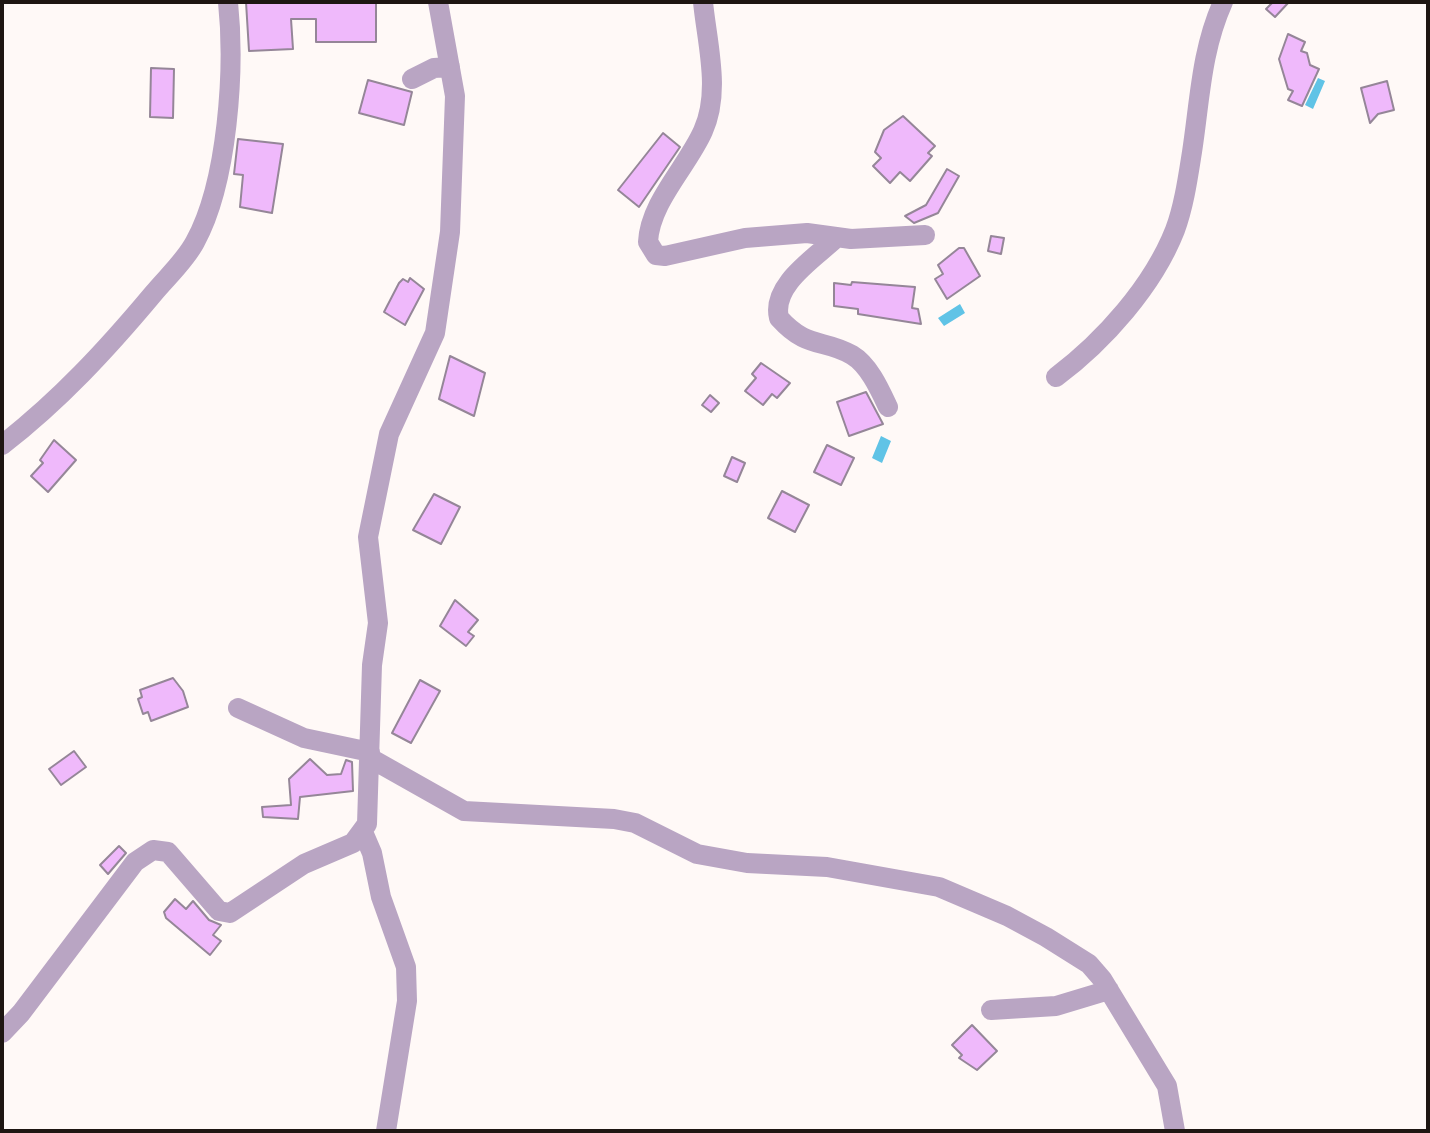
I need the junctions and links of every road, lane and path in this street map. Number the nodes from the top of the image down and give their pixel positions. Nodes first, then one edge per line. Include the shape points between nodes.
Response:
1 (228, 2) edge
2 (438, 2) edge
3 (703, 2) edge
4 (1223, 2) edge
5 (450, 67) junction
6 (412, 79) dead end
7 (925, 235) dead end
8 (836, 238) junction
9 (1056, 377) dead end
10 (888, 407) dead end
11 (2, 445) edge
12 (238, 708) dead end
13 (370, 755) junction
14 (363, 832) junction
15 (1109, 990) junction
16 (991, 1010) dead end
17 (2, 1033) edge
18 (386, 1131) edge
19 (1175, 1131) edge

1 - 11 street via 220,173 195,242 68,389
2 - 5 street
3 - 8 street via 711,107 704,130 653,219 651,250 665,256 745,238 807,233
4 - 9 street via 1205,51 1192,150 1177,226 1167,249 1122,314
5 - 6 street
5 - 13 street via 455,134 446,270 435,333 389,434 368,537 378,623
7 - 8 street
8 - 10 street via 788,283 777,303 779,318 807,341 861,362
12 - 13 street via 304,738
13 - 14 street
13 - 15 street via 464,811 614,819 635,823 697,854 827,867 939,887 1046,937 1089,964
14 - 17 street via 353,843 304,864 230,913 219,911 168,852 142,854
14 - 18 street via 406,967 407,1001
15 - 16 street via 1056,1006
15 - 19 street via 1167,1086

